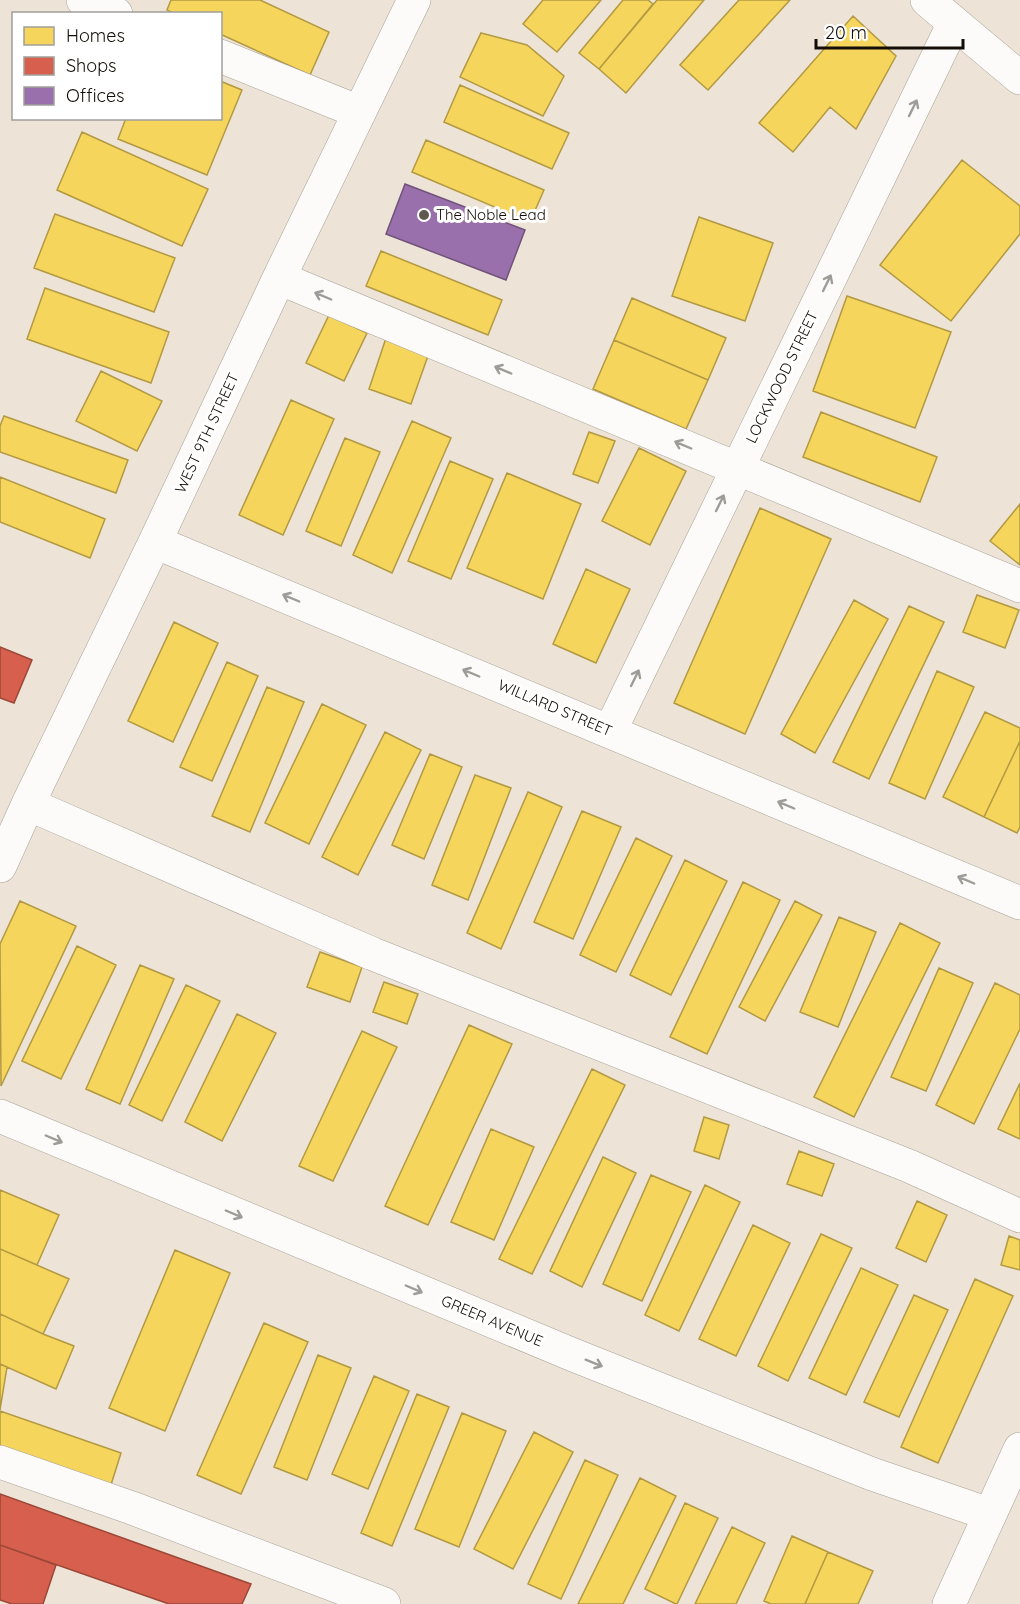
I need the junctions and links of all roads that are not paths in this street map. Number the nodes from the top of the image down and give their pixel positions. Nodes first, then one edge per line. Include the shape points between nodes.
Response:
1 (83, 0) edge
2 (414, 0) edge
3 (927, 0) edge
4 (111, 12) edge
5 (954, 22) junction
6 (222, 57) edge
7 (1020, 78) edge
8 (359, 112) junction
9 (279, 278) junction
10 (737, 468) junction
11 (155, 542) junction
12 (1020, 586) edge
13 (610, 731) junction
14 (28, 804) junction
15 (0, 866) edge
16 (1020, 903) edge
17 (0, 1116) edge
18 (1020, 1216) edge
19 (1020, 1449) edge
20 (0, 1462) edge
21 (989, 1514) junction
22 (384, 1604) edge
23 (949, 1604) edge

1 - 4 street
2 - 8 street, WEST 9TH STREET
3 - 5 street
5 - 7 street
10 -> 5 street, LOCKWOOD STREET
6 - 8 street
8 - 9 street, WEST 9TH STREET
10 -> 9 street
9 - 11 street, WEST 9TH STREET
10 - 12 street
13 -> 10 street, LOCKWOOD STREET
13 -> 11 street, WILLARD STREET
11 - 14 street, WEST 9TH STREET
16 -> 13 street, WILLARD STREET
14 - 15 street, WEST 9TH STREET
14 - 18 street via 373,954 909,1166
17 -> 21 street, GREER AVENUE via 582,1358 872,1474
19 - 21 street
20 - 22 street
21 - 23 street

